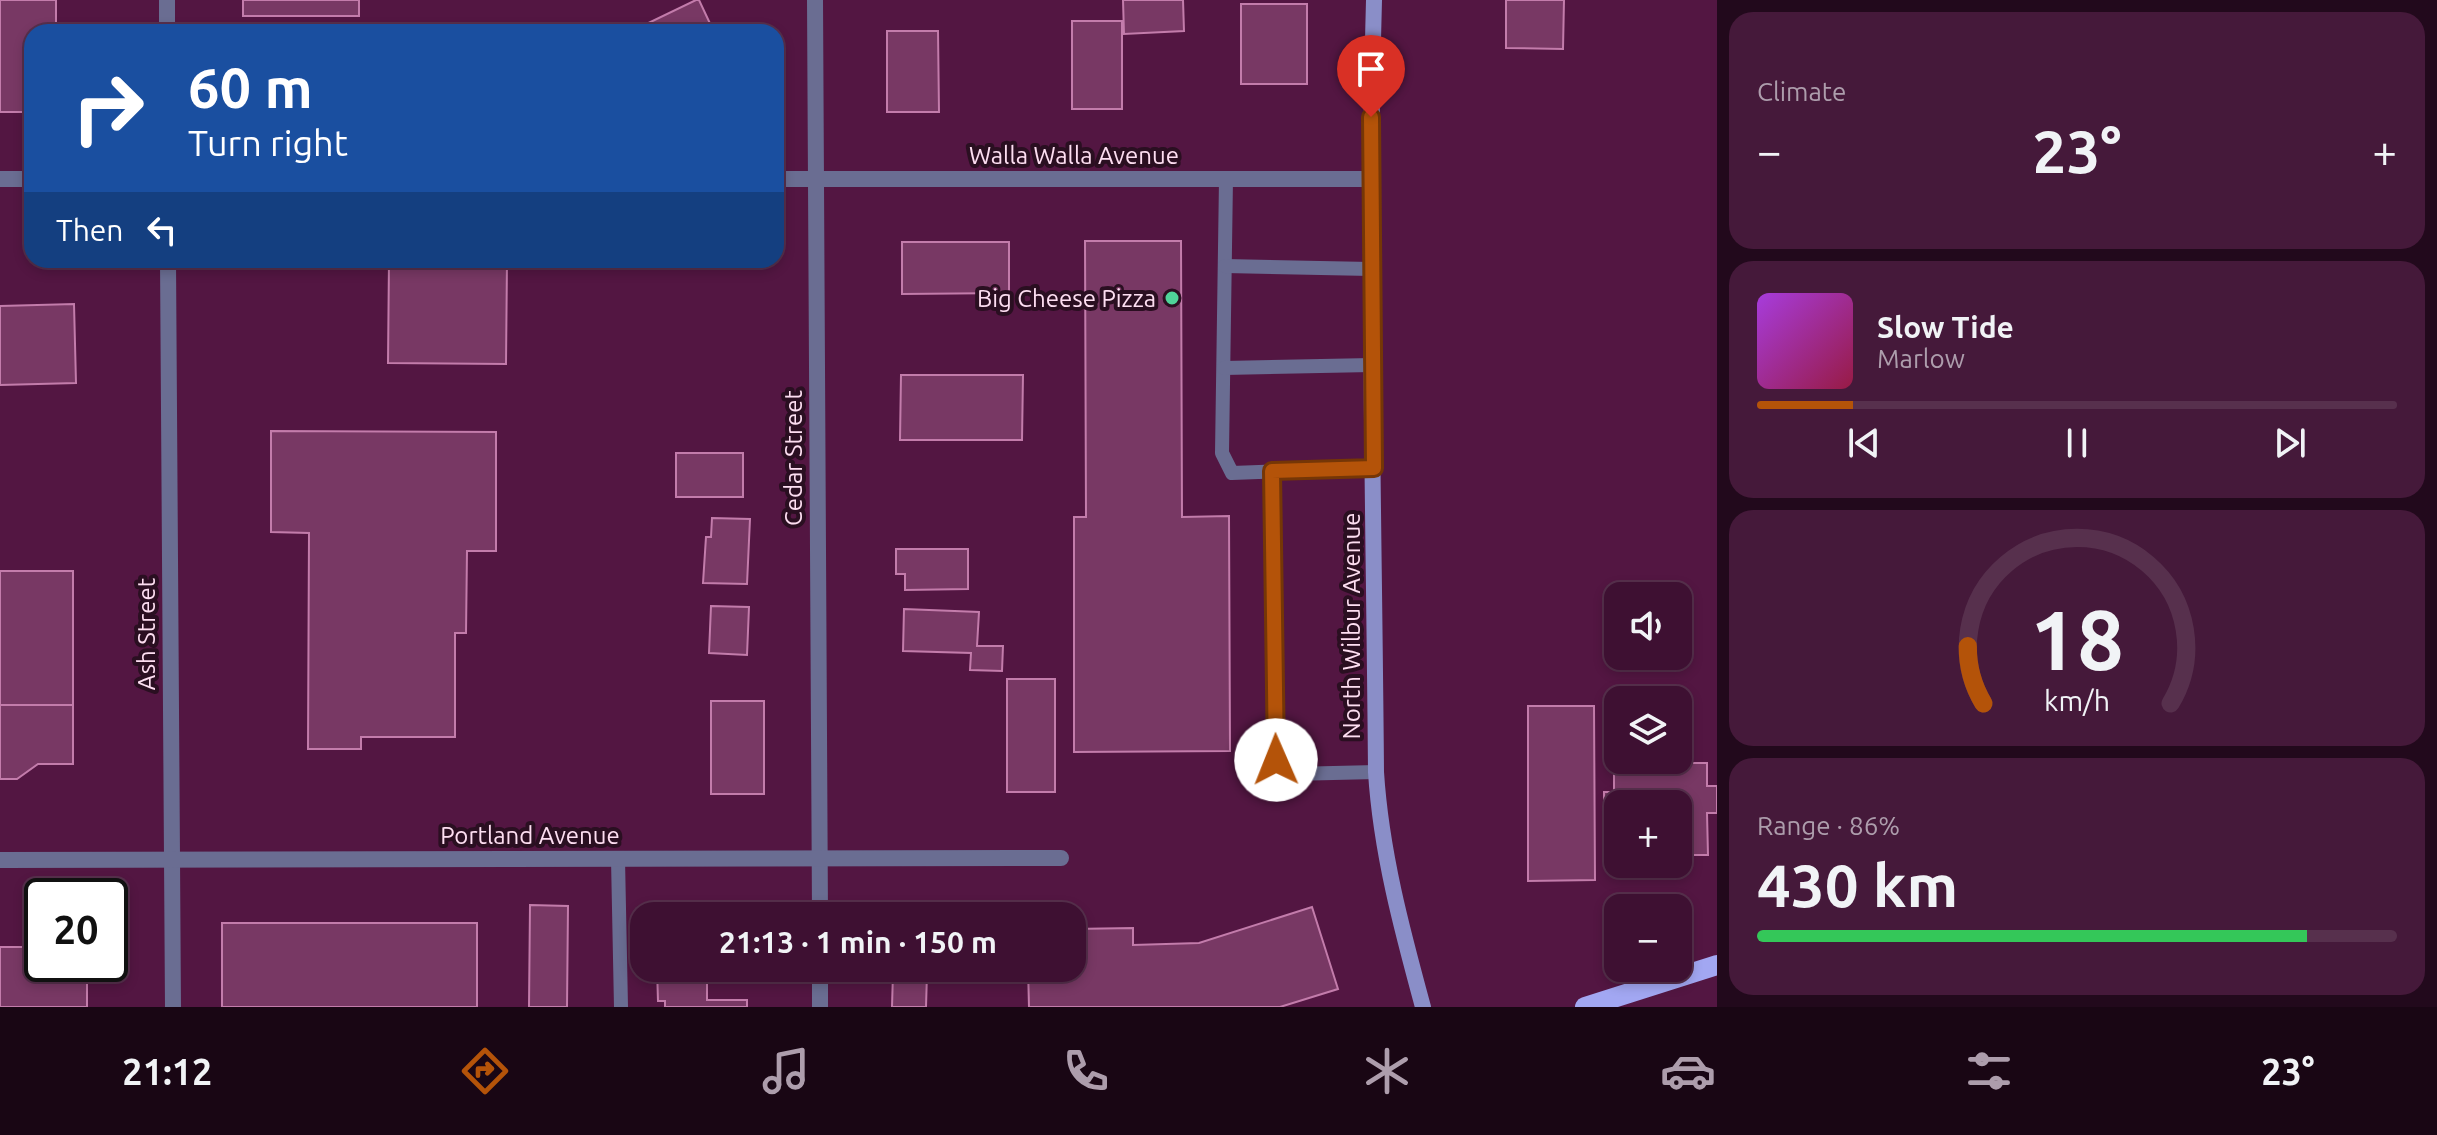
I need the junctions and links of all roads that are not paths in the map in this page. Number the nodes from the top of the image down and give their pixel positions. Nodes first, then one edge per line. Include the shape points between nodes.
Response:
1 (167, 0) edge
2 (815, 0) edge
3 (1374, 0) edge
4 (167, 24) edge
5 (0, 179) edge
6 (24, 179) edge
7 (784, 179) edge
8 (816, 179) junction
9 (1226, 179) junction
10 (1372, 179) junction
11 (1225, 266) junction
12 (168, 268) edge
13 (1371, 269) junction
14 (1372, 365) junction
15 (1224, 368) junction
16 (1374, 468) junction
17 (1272, 471) junction
18 (1376, 772) junction
19 (819, 858) junction
20 (1061, 858) dead end
21 (618, 859) junction
22 (0, 860) edge
23 (172, 860) junction
24 (820, 902) edge
25 (1717, 965) edge
26 (820, 982) edge
27 (173, 1007) edge
28 (621, 1007) edge
29 (820, 1007) edge
30 (1423, 1007) edge
31 (1585, 1007) edge

1 - 4 street
2 - 8 street, Cedar Street
3 - 10 main road, North Wilbur Avenue
5 - 6 street
7 - 8 street, Walla Walla Avenue
8 - 9 street, Walla Walla Avenue
8 - 19 street, Cedar Street
9 - 10 street, Walla Walla Avenue
9 - 11 lane
10 - 13 main road, North Wilbur Avenue
11 - 13 lane
11 - 15 lane
12 - 23 street, Ash Street
13 - 14 main road, North Wilbur Avenue
14 - 15 lane
14 - 16 main road, North Wilbur Avenue
15 - 17 lane via 1222,453 1232,473
16 - 17 lane
16 - 18 main road, North Wilbur Avenue
17 - 18 lane via 1276,760 1291,774
18 - 30 main road, North Wilbur Avenue via 1392,882
19 - 20 street, Portland Avenue
19 - 21 street, Portland Avenue
19 - 24 street, Cedar Street
21 - 23 street, Portland Avenue
21 - 28 lane
22 - 23 street, Portland Avenue
23 - 27 street, Ash Street
25 - 31 main road
26 - 29 street

